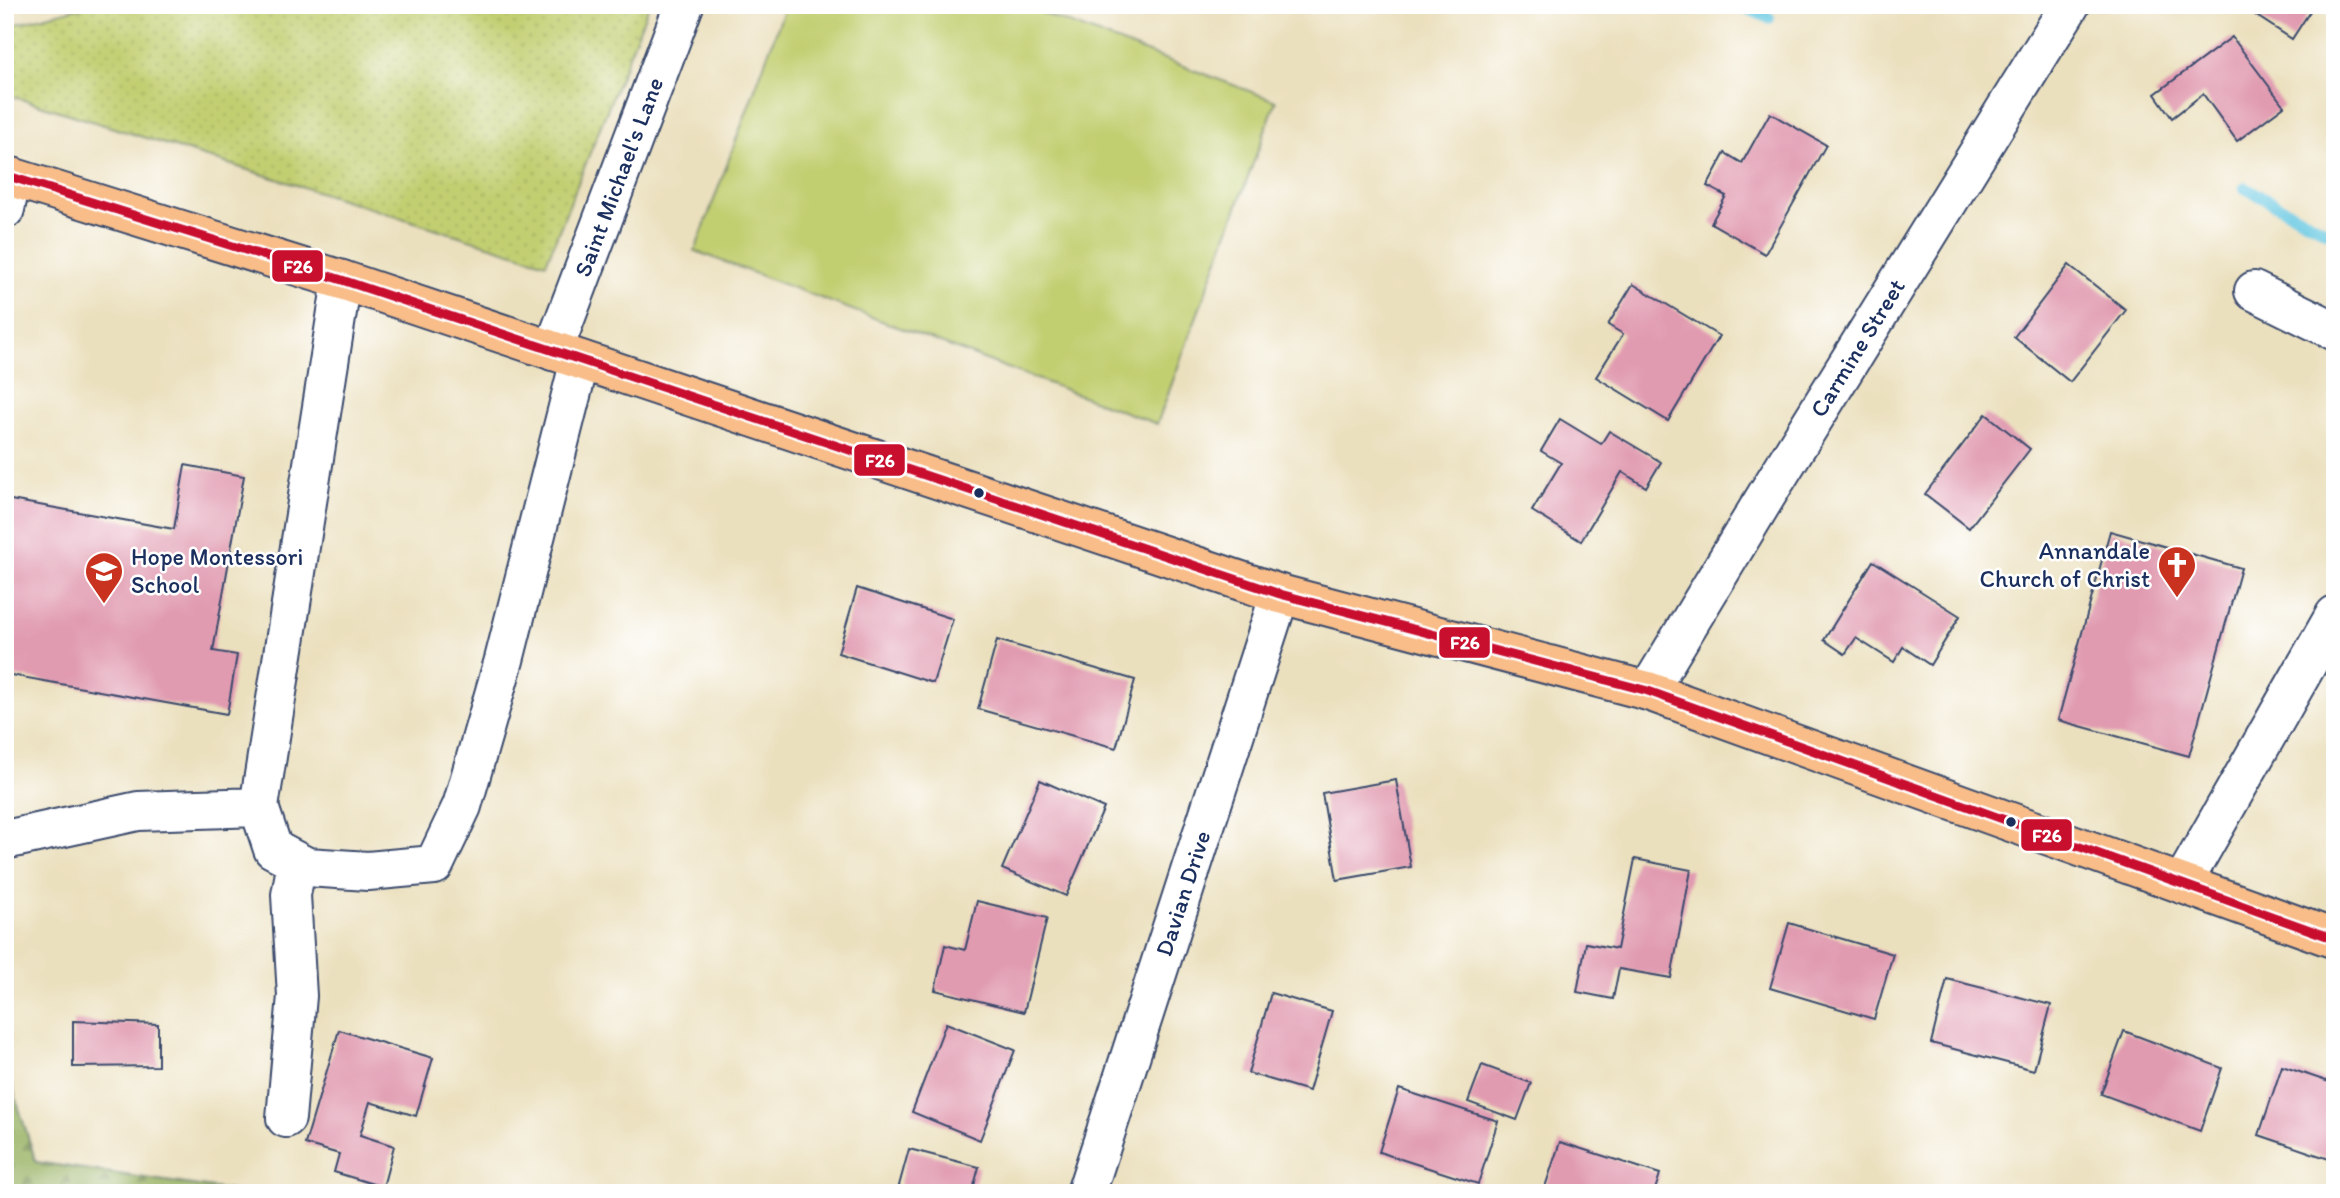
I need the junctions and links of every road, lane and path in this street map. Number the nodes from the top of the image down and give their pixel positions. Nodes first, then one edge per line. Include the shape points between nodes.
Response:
1 (684, 5) edge
2 (2070, 5) edge
3 (8, 187) edge
4 (342, 280) junction
5 (2254, 291) dead end
6 (2335, 331) edge
7 (567, 355) junction
8 (1280, 594) junction
9 (2335, 615) edge
10 (1648, 691) junction
11 (259, 807) junction
12 (5, 840) edge
13 (307, 867) junction
14 (2182, 884) junction
15 (2335, 939) edge
16 (286, 1118) dead end
17 (1086, 1193) edge

1 - 7 street, Saint Michael's Lane
2 - 10 street, Carmine Street
3 - 4 main road
4 - 7 main road
4 - 11 street
5 - 6 street
7 - 8 main road
7 - 13 street, Saint Michael's Lane via 507,647 462,806 435,865 368,871
8 - 10 main road
8 - 17 street, Davian Drive
9 - 14 street
10 - 14 main road
11 - 12 street via 138,811
11 - 13 street via 273,849
13 - 16 street via 295,873 291,895 297,996
14 - 15 main road

